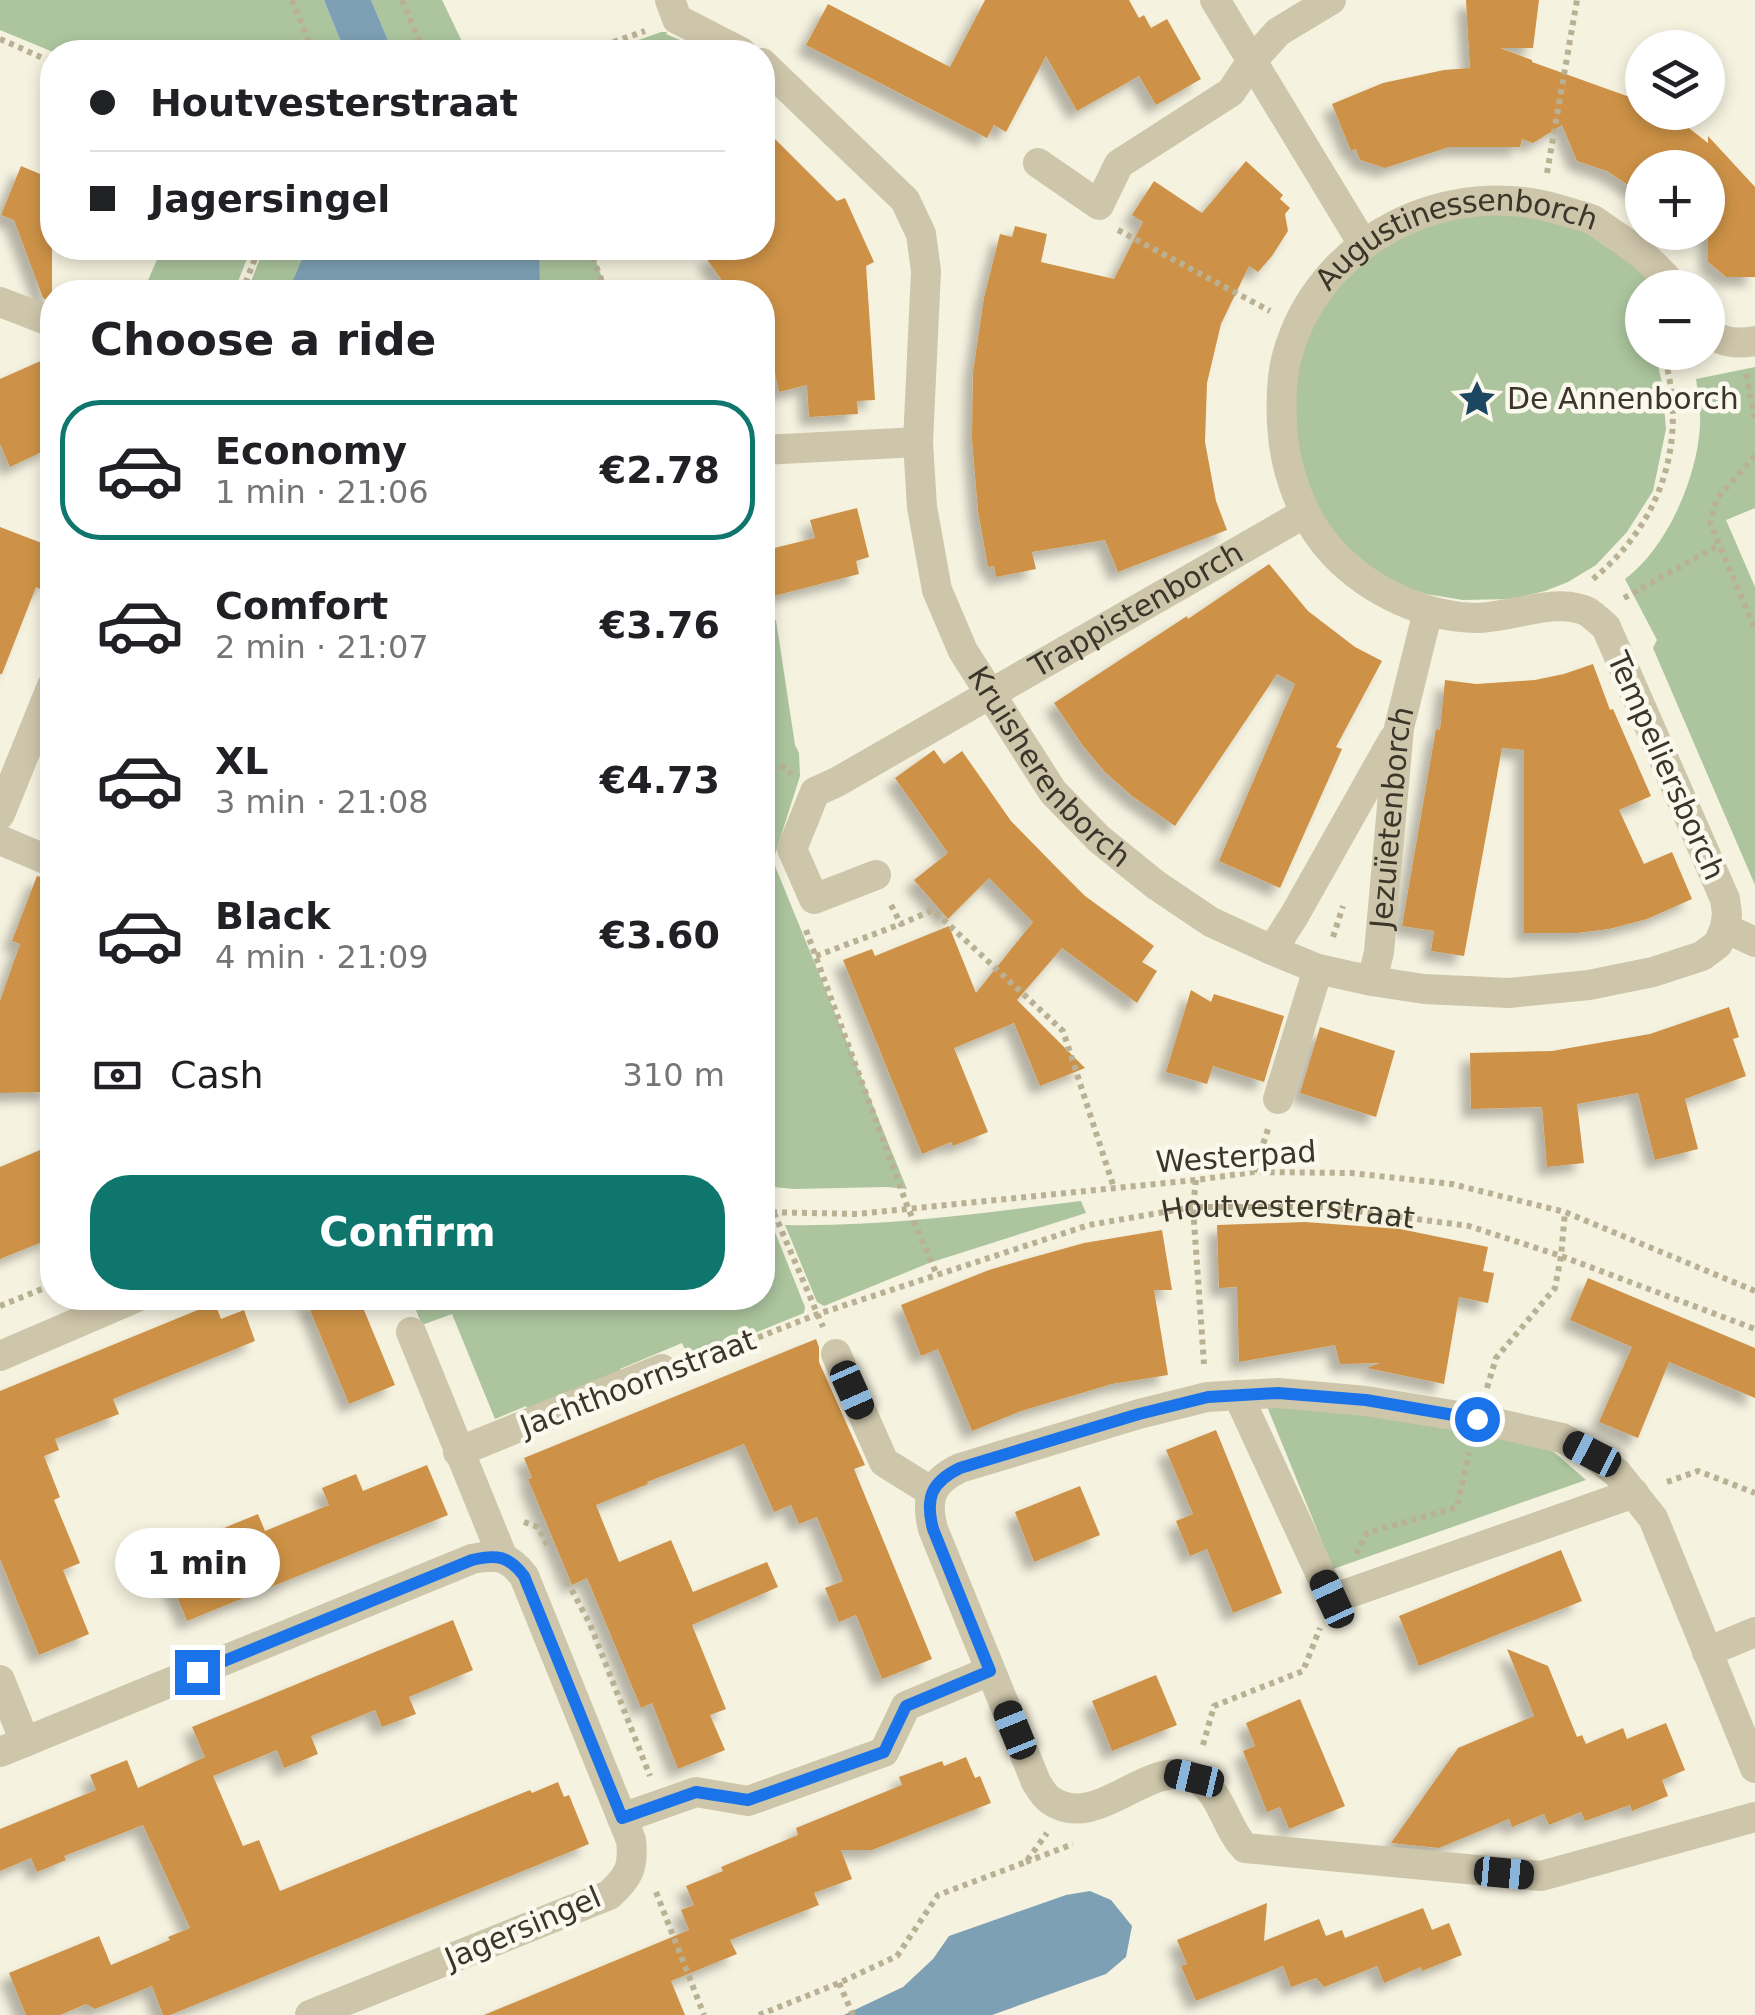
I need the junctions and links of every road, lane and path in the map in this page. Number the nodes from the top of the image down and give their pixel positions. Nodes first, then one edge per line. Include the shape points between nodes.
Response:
1 (292, 0) edge
2 (402, 0) edge
3 (1215, 0) edge
4 (1331, 0) edge
5 (1578, 0) edge
6 (673, 10) edge
7 (0, 40) edge
8 (307, 40) edge
9 (419, 40) edge
10 (610, 40) edge
11 (722, 40) edge
12 (40, 57) edge
13 (1251, 62) junction
14 (775, 76) edge
15 (1038, 163) dead end
16 (1541, 204) junction
17 (1098, 206) junction
18 (1363, 244) junction
19 (1657, 270) edge
20 (0, 302) edge
21 (40, 317) edge
22 (1298, 325) junction
23 (1725, 345) edge
24 (1667, 370) edge
25 (1755, 422) edge
26 (918, 442) junction
27 (775, 449) edge
28 (1755, 456) edge
29 (1305, 513) junction
30 (1719, 544) junction
31 (1428, 610) junction
32 (1585, 615) junction
33 (1755, 629) edge
34 (990, 694) junction
35 (40, 716) edge
36 (1399, 728) junction
37 (0, 814) edge
38 (0, 840) edge
39 (40, 857) edge
40 (876, 875) joint
41 (802, 920) dead end
42 (901, 924) junction
43 (1725, 928) junction
44 (1755, 942) edge
45 (1272, 950) junction
46 (816, 956) junction
47 (1318, 969) junction
48 (1372, 981) junction
49 (1278, 1099) joint
50 (1254, 1172) junction
51 (1196, 1180) junction
52 (1114, 1188) junction
53 (1193, 1206) junction
54 (908, 1208) junction
55 (775, 1213) edge
56 (775, 1215) edge
57 (937, 1275) junction
58 (40, 1290) edge
59 (1755, 1292) edge
60 (0, 1306) edge
61 (107, 1310) edge
62 (818, 1314) junction
63 (1755, 1329) edge
64 (411, 1332) dead end
65 (836, 1354) dead end
66 (0, 1356) edge
67 (662, 1369) joint
68 (1238, 1396) junction
69 (458, 1452) junction
70 (932, 1492) junction
71 (1634, 1493) junction
72 (1755, 1493) edge
73 (503, 1558) junction
74 (1755, 1632) edge
75 (1708, 1652) junction
76 (990, 1671) junction
77 (0, 1680) edge
78 (13, 1747) edge
79 (1755, 1768) edge
80 (1066, 1807) junction
81 (1755, 1817) edge
82 (622, 1818) junction
83 (633, 1858) junction
84 (839, 1983) junction
85 (310, 2015) edge
86 (704, 2015) edge
87 (758, 2015) edge
88 (853, 2015) edge

1 - 8 path
2 - 9 path
3 - 13 street
4 - 13 street via 1278,32
5 - 16 path
6 - 10 path
6 - 11 street
7 - 12 path
13 - 17 street via 1231,92 1119,164
13 - 18 street
14 - 26 street, Kruisherenborch via 905,200 921,234 926,271
15 - 17 street
16 - 18 street, Augustinessenborch via 1448,206 1405,218
16 - 19 street, Augustinessenborch via 1592,220
17 - 22 path via 1119,232
18 - 22 street, Augustinessenborch via 1316,294
20 - 21 street
22 - 29 street, Augustinessenborch via 1286,358 1282,438
23 - 25 path
24 - 32 path via 1673,434 1665,473 1650,513
26 - 27 street
26 - 34 street, Kruisherenborch via 938,590
28 - 30 path via 1717,498 1710,523
29 - 31 street, Augustinessenborch via 1334,554 1379,592
29 - 34 street, Trappistenborch
30 - 32 path
30 - 33 path
31 - 32 street, Augustinessenborch via 1476,618
31 - 36 street
32 - 43 street, Tempeliersborch via 1725,900
34 - 40 street, Trappistenborch via 814,792 792,849 814,899
34 - 45 street, Kruisherenborch via 1053,792 1098,839 1212,922
35 - 37 street
36 - 45 street, Jezuïetenborch
36 - 48 street, Jezuïetenborch
38 - 39 street
40 - 42 path
41 - 46 path
42 - 46 path
42 - 52 path via 933,910 1062,1032
43 - 44 street
43 - 48 street, Kruisherenborch via 1702,956 1589,985 1508,993
45 - 47 street, Kruisherenborch
46 - 54 path
47 - 48 street, Kruisherenborch
47 - 49 street
49 - 50 path
50 - 51 path, Westerpad
50 - 59 path, Westerpad via 1452,1184 1565,1212
51 - 52 path, Westerpad
51 - 53 path
52 - 54 path, Westerpad
53 - 57 path, Houtvesterstraat via 1089,1226
53 - 63 path, Houtvesterstraat via 1326,1206 1469,1226
53 - 68 path via 1204,1364
54 - 55 path, Westerpad
54 - 57 path
56 - 62 path
57 - 62 path, Houtvesterstraat
58 - 60 path
61 - 66 street
62 - 67 path, Jachthoornstraat via 696,1363
64 - 69 street
65 - 70 street via 884,1462
67 - 69 street, Jachthoornstraat
68 - 70 street via 1139,1414 960,1468
68 - 71 street via 1366,1400 1524,1428 1592,1454
68 - 71 street via 1332,1599
69 - 73 street
70 - 76 street via 933,1529
71 - 72 path via 1698,1471
71 - 75 street via 1652,1518
73 - 78 street via 472,1560
73 - 82 street via 524,1576
74 - 75 street
75 - 79 street
76 - 80 street via 1036,1782 1048,1799
76 - 82 street via 906,1706 884,1752 748,1800 696,1792
77 - 78 street
80 - 81 street via 1089,1808 1172,1772 1212,1791 1245,1848 1542,1876
80 - 84 path via 1026,1862 938,1895 897,1956
82 - 83 street
83 - 85 street, Jagersingel via 626,1880 609,1895
83 - 86 path via 654,1886
84 - 87 path
84 - 88 path

